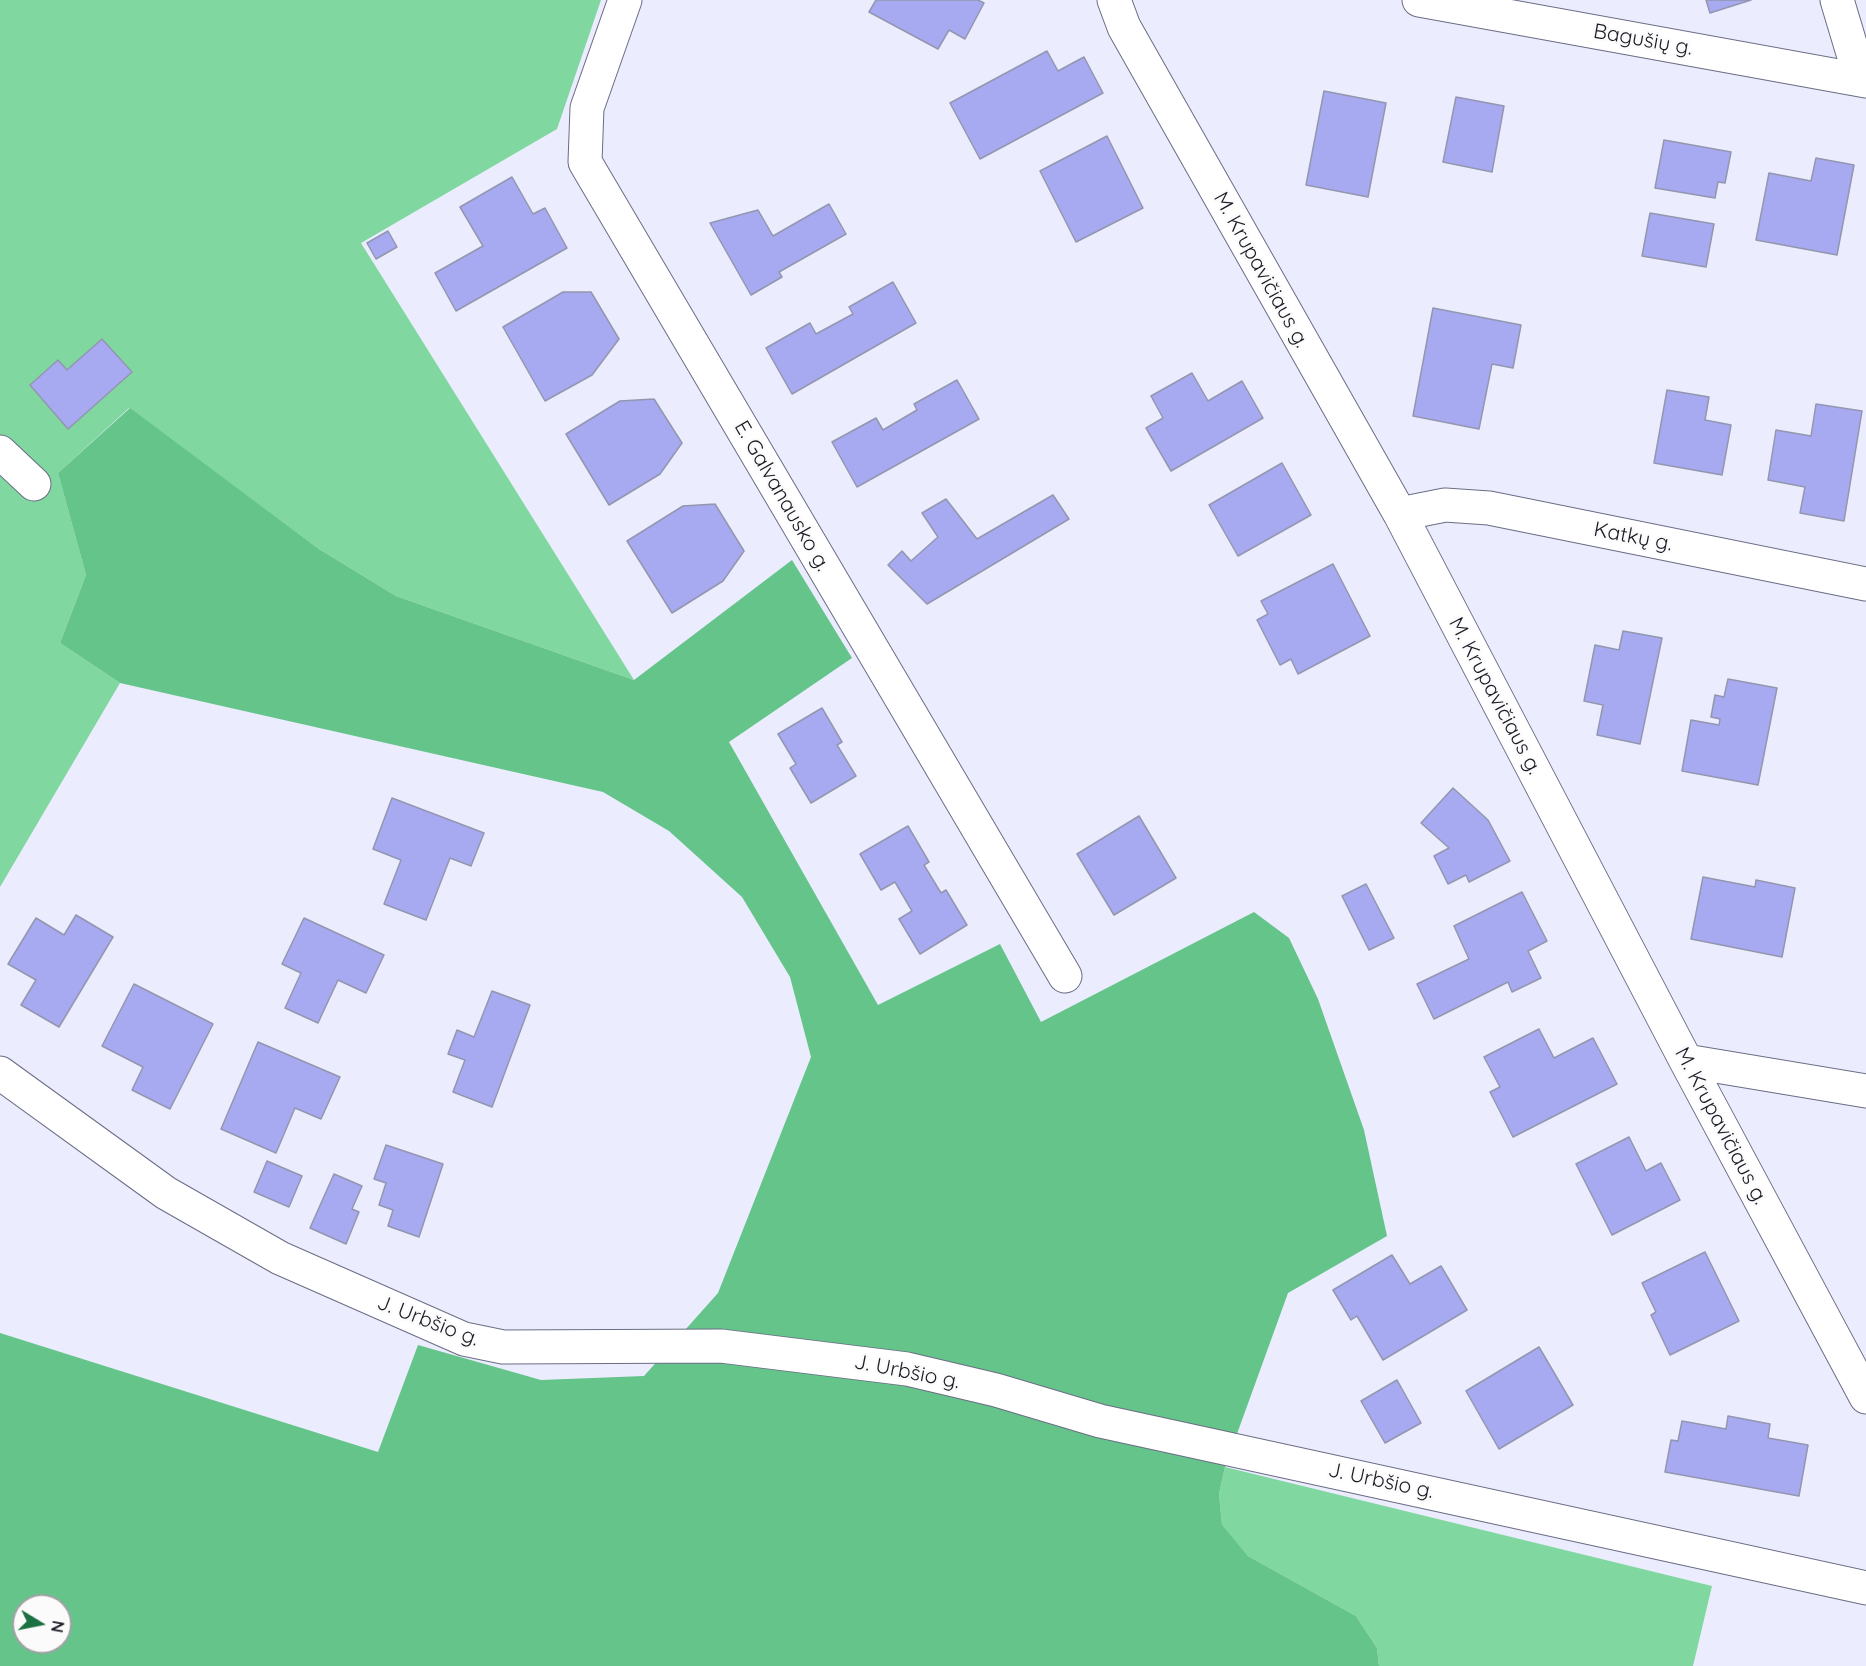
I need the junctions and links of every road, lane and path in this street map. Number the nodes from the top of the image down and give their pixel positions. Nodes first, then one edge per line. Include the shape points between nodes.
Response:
1 (625, 0) edge
2 (1114, 0) edge
3 (1419, 0) edge
4 (1837, 0) edge
5 (1864, 80) edge
6 (0, 452) edge
7 (34, 484) dead end
8 (1400, 514) junction
9 (1866, 584) edge
10 (1065, 976) dead end
11 (1686, 1061) junction
12 (0, 1073) edge
13 (1866, 1091) edge
14 (1866, 1397) edge
15 (1866, 1588) edge

1 - 10 street, E. Galvanausko g. via 587,108 585,162
2 - 8 street, M. Krupavičiaus g. via 1124,27
3 - 5 street, Bagušių g.
4 - 5 street
6 - 7 street
8 - 9 street, Katkų g. via 1445,505 1489,508
8 - 11 street, M. Krupavičiaus g.
11 - 13 street
11 - 14 street, M. Krupavičiaus g.
12 - 15 street, J. Urbšio g. via 176,1199 280,1258 464,1339 503,1347 721,1346 907,1369 1100,1421

